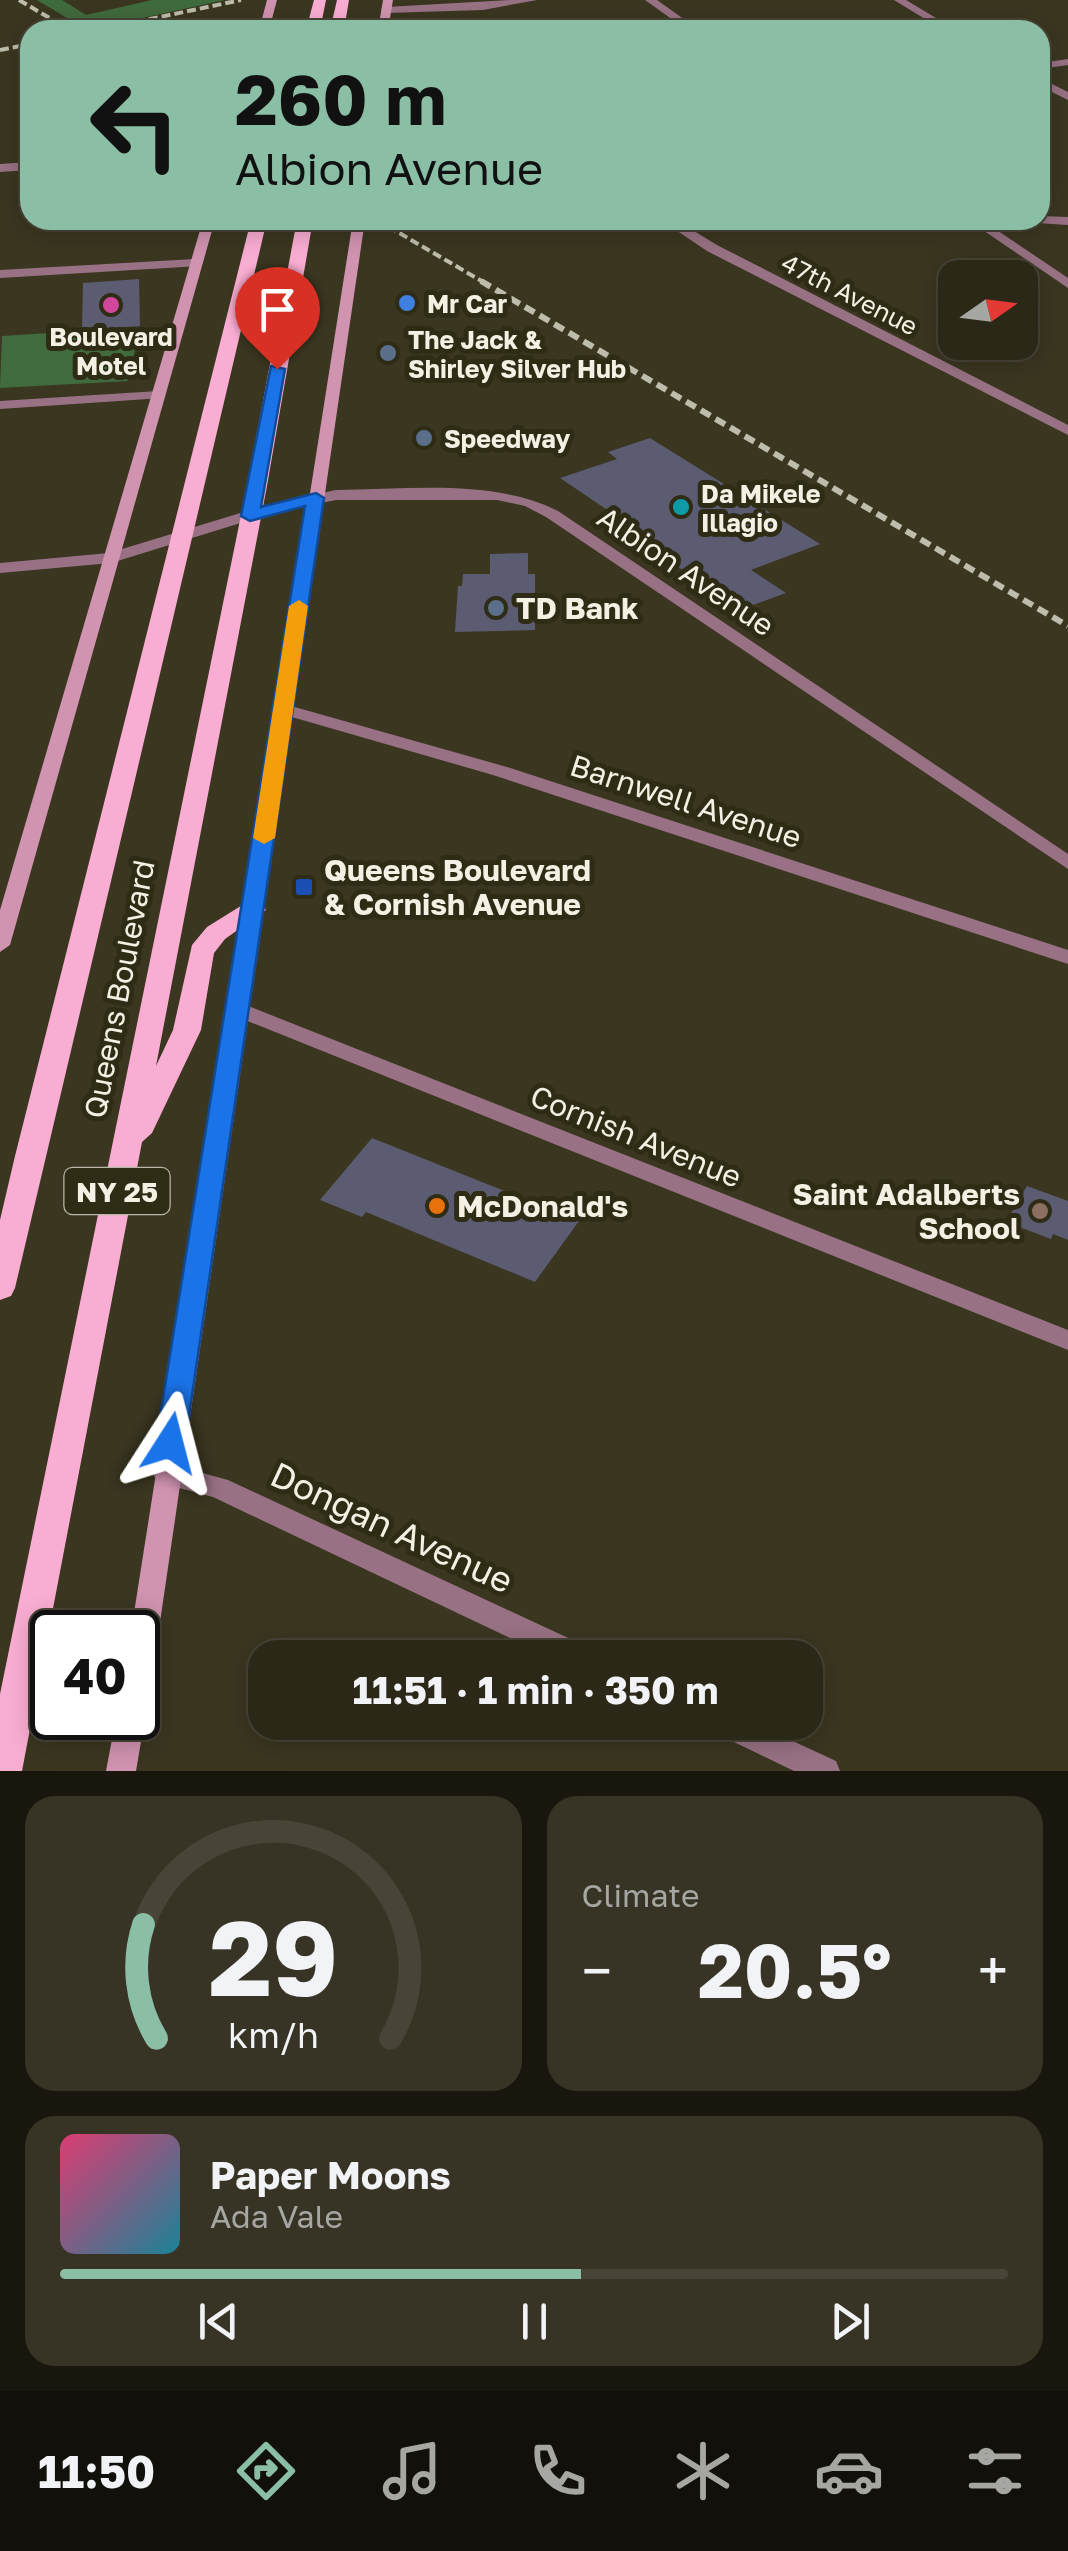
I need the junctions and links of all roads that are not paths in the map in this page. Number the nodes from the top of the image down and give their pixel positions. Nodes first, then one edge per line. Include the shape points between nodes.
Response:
1 (532, 0) edge
2 (650, 0) edge
3 (899, 0) edge
4 (387, 5) edge
5 (679, 20) edge
6 (934, 20) edge
7 (206, 230) edge
8 (257, 230) edge
9 (303, 230) edge
10 (357, 230) edge
11 (684, 230) edge
12 (989, 230) edge
13 (195, 263) junction
14 (0, 274) edge
15 (1068, 284) edge
16 (158, 395) junction
17 (0, 405) edge
18 (1068, 430) edge
19 (316, 498) junction
20 (250, 516) junction
21 (180, 539) junction
22 (110, 558) junction
23 (0, 568) edge
24 (284, 709) junction
25 (1068, 862) edge
26 (253, 910) junction
27 (0, 945) edge
28 (1068, 957) edge
29 (238, 1009) junction
30 (122, 1165) junction
31 (0, 1288) edge
32 (1068, 1340) edge
33 (166, 1474) junction
34 (147, 1610) edge
35 (544, 1640) edge
36 (126, 1740) edge
37 (759, 1740) edge
38 (4, 1763) edge
39 (121, 1771) edge
40 (825, 1771) edge

1 - 4 street via 483,7
2 - 5 street
3 - 6 street
7 - 13 street
8 - 21 main road, Queens Boulevard / NY 25
9 - 20 main road, Queens Boulevard / NY 25
10 - 19 street
11 - 18 street, 47th Avenue
12 - 15 street
13 - 14 street
13 - 16 street
16 - 17 street
16 - 22 street
19 - 20 street, Albion Avenue
19 - 24 street
19 - 25 street, Albion Avenue via 484,494 541,508
20 - 21 street, Albion Avenue
20 - 30 main road, Queens Boulevard / NY 25
21 - 22 street, Albion Avenue
21 - 31 main road, Queens Boulevard / NY 25
22 - 23 street, Albion Avenue
22 - 27 street
24 - 26 street
24 - 28 street, Barnwell Avenue via 500,771
26 - 29 street
26 - 30 main road via 201,951 187,1030
29 - 32 street, Cornish Avenue
29 - 33 street
30 - 38 main road, Queens Boulevard / NY 25
33 - 34 street
33 - 35 street, Dongan Avenue via 219,1488
36 - 39 street
37 - 40 street

